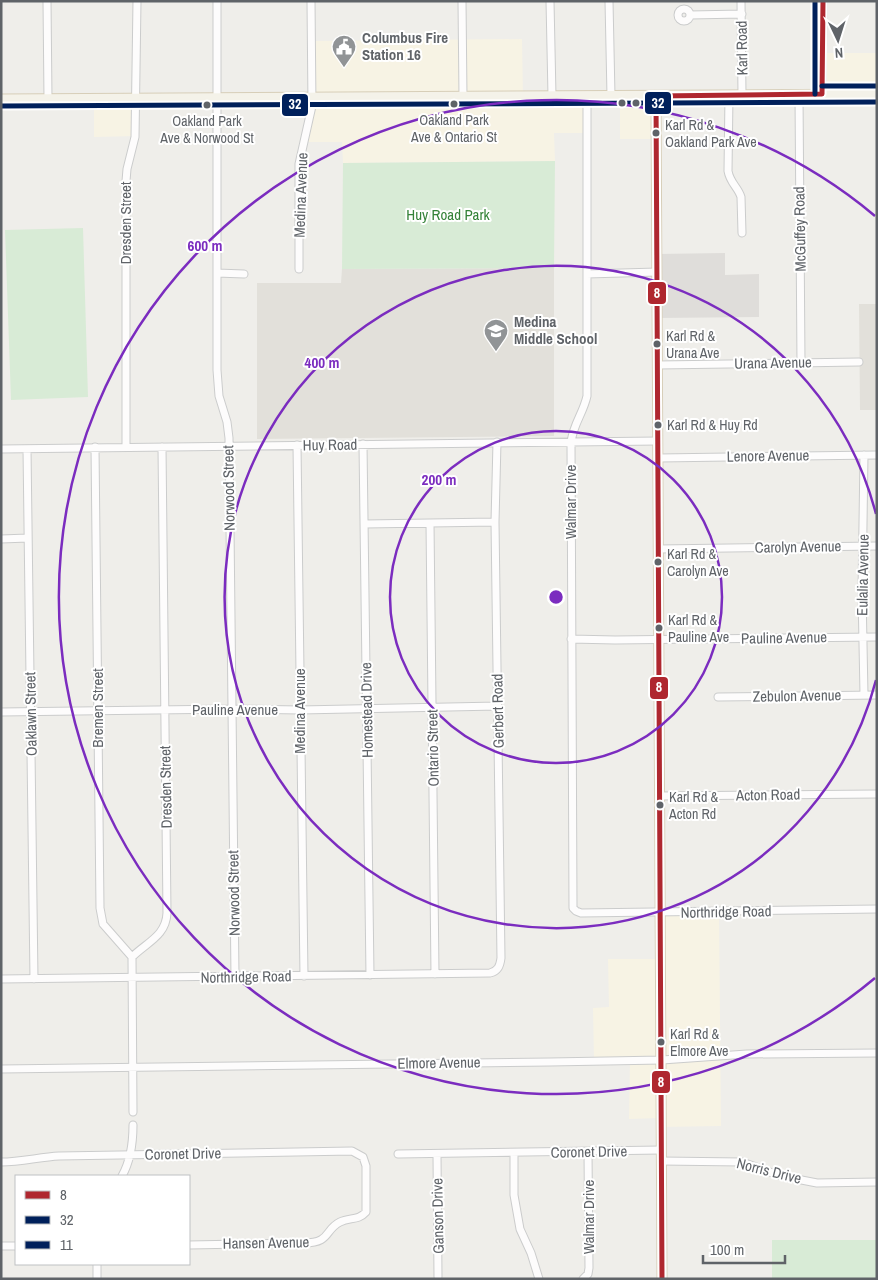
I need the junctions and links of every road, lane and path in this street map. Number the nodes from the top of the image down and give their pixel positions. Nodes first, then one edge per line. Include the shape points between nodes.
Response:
1 (47, 1) edge
2 (137, 1) edge
3 (217, 1) edge
4 (311, 1) edge
5 (462, 1) edge
6 (550, 1) edge
7 (610, 1) edge
8 (742, 1) edge
9 (823, 1) edge
10 (742, 14) junction
11 (690, 15) dead end
12 (822, 94) junction
13 (877, 94) edge
14 (728, 95) junction
15 (742, 95) junction
16 (799, 95) junction
17 (552, 96) junction
18 (587, 96) junction
19 (611, 96) junction
20 (656, 96) junction
21 (463, 97) junction
22 (137, 98) junction
23 (218, 98) junction
24 (312, 98) junction
25 (1, 99) edge
26 (48, 99) junction
27 (742, 233) dead end
28 (299, 269) dead end
29 (657, 272) junction
30 (217, 273) junction
31 (244, 274) dead end
32 (587, 274) junction
33 (858, 362) dead end
34 (802, 363) junction
35 (658, 365) junction
36 (658, 441) junction
37 (497, 442) junction
38 (572, 442) junction
39 (364, 444) junction
40 (229, 445) junction
41 (297, 445) junction
42 (95, 447) junction
43 (126, 447) junction
44 (162, 447) junction
45 (1, 449) edge
46 (28, 449) junction
47 (864, 455) junction
48 (877, 455) edge
49 (659, 458) junction
50 (495, 522) junction
51 (430, 523) junction
52 (365, 524) junction
53 (1, 538) edge
54 (28, 538) junction
55 (862, 546) junction
56 (877, 546) edge
57 (659, 549) junction
58 (862, 637) junction
59 (877, 637) edge
60 (571, 639) junction
61 (658, 639) junction
62 (877, 695) edge
63 (864, 696) junction
64 (718, 697) dead end
65 (498, 706) junction
66 (433, 707) junction
67 (367, 708) junction
68 (232, 709) junction
69 (165, 710) junction
70 (300, 710) junction
71 (98, 711) junction
72 (1, 712) edge
73 (31, 712) junction
74 (877, 794) edge
75 (659, 796) junction
76 (877, 910) edge
77 (576, 911) joint
78 (659, 912) junction
79 (132, 957) junction
80 (490, 973) joint
81 (370, 974) junction
82 (435, 974) junction
83 (304, 976) junction
84 (235, 977) junction
85 (132, 978) junction
86 (34, 979) junction
87 (1, 980) edge
88 (877, 1053) edge
89 (660, 1059) junction
90 (132, 1067) junction
91 (1, 1069) edge
92 (133, 1112) dead end
93 (133, 1125) dead end
94 (661, 1150) junction
95 (588, 1152) junction
96 (514, 1153) junction
97 (398, 1154) dead end
98 (437, 1154) junction
99 (130, 1155) junction
100 (363, 1157) joint
101 (1, 1162) edge
102 (661, 1162) junction
103 (122, 1175) edge
104 (877, 1182) edge
105 (190, 1244) edge
106 (1, 1246) edge
107 (15, 1246) edge
108 (97, 1265) edge
109 (438, 1277) dead end
110 (97, 1279) edge
111 (539, 1279) edge
112 (582, 1279) edge
113 (662, 1279) edge

1 - 26 street
2 - 22 street, Dresden Street
3 - 23 street, Norwood Street
4 - 24 street, Medina Avenue
5 - 21 street
6 - 17 street
7 - 19 street
8 - 10 street, Karl Road
9 - 12 street
10 - 11 street
10 - 15 street, Karl Road
12 - 13 main road
12 - 16 main road
14 - 15 main road
14 - 20 main road
14 - 27 street via 728,171 730,181 740,192
15 - 16 main road
16 - 34 street, McGuffey Road
17 - 18 main road
17 - 21 main road
18 - 19 main road
18 - 32 street, Walmar Drive
19 - 20 main road
20 - 29 main road
21 - 24 main road
22 - 23 main road
22 - 26 main road
22 - 43 street, Dresden Street via 136,137 126,182
23 - 24 main road
23 - 30 street, Norwood Street
24 - 28 street, Medina Avenue via 299,164
25 - 26 main road
29 - 32 street
29 - 35 main road
30 - 31 street
30 - 40 street, Norwood Street via 217,384
32 - 38 street, Walmar Drive via 587,396 574,427
33 - 34 street, Urana Avenue
34 - 35 street, Urana Avenue
35 - 36 main road
36 - 38 street, Huy Road
36 - 49 main road
37 - 38 street, Huy Road
37 - 39 street, Huy Road
37 - 50 street, Gerbert Road
38 - 60 street, Walmar Drive
39 - 41 street, Huy Road
39 - 52 street, Homestead Drive
40 - 41 street, Huy Road
40 - 44 street, Huy Road
40 - 68 street, Norwood Street
41 - 70 street, Medina Avenue
42 - 43 street, Huy Road
42 - 46 street, Huy Road
42 - 71 street, Bremen Street
43 - 44 street, Huy Road
44 - 69 street, Dresden Street
45 - 46 street, Huy Road
46 - 54 street, Oaklawn Street
47 - 48 street, Lenore Avenue
47 - 49 street, Lenore Avenue
47 - 55 street, Eulalia Avenue
49 - 57 main road
50 - 51 street
50 - 65 street, Gerbert Road
51 - 52 street
51 - 66 street, Ontario Street
52 - 67 street, Homestead Drive
53 - 54 street
54 - 73 street, Oaklawn Street
55 - 56 street, Carolyn Avenue
55 - 57 street, Carolyn Avenue
55 - 58 street, Eulalia Avenue
57 - 61 main road
58 - 59 street, Pauline Avenue
58 - 61 street, Pauline Avenue
58 - 63 street, Eulalia Avenue
60 - 61 street, Pauline Avenue
60 - 77 street, Walmar Drive via 572,903
61 - 75 main road
62 - 63 street, Zebulon Avenue
63 - 64 street, Zebulon Avenue
65 - 66 street, Pauline Avenue
65 - 80 street, Gerbert Road via 501,958 498,970
66 - 67 street, Pauline Avenue
66 - 82 street, Ontario Street
67 - 70 street, Pauline Avenue
67 - 81 street, Homestead Drive
68 - 69 street, Pauline Avenue
68 - 70 street, Pauline Avenue
68 - 84 street, Norwood Street
69 - 71 street, Pauline Avenue
69 - 79 street, Dresden Street via 167,920 161,933
70 - 83 street, Medina Avenue
71 - 73 street, Pauline Avenue
71 - 79 street, Bremen Street via 100,908 103,924
72 - 73 street, Pauline Avenue
73 - 86 street, Oaklawn Street
74 - 75 street, Acton Road
75 - 78 main road
76 - 78 street, Northridge Road
77 - 78 street, Northridge Road
78 - 89 main road
79 - 85 street
80 - 82 street, Northridge Road
81 - 82 street, Northridge Road
81 - 83 street, Northridge Road
83 - 84 street, Northridge Road
84 - 85 street, Northridge Road
85 - 86 street, Northridge Road
85 - 90 street
86 - 87 street, Northridge Road
88 - 89 street, Elmore Avenue via 747,1054
89 - 90 street, Elmore Avenue
89 - 94 main road
90 - 91 street, Elmore Avenue
90 - 92 street
93 - 99 street
94 - 95 street, Coronet Drive
94 - 102 main road
95 - 96 street, Coronet Drive
95 - 112 street, Walmar Drive via 589,1268
96 - 98 street, Coronet Drive
96 - 111 street via 514,1195 520,1229
97 - 98 street, Coronet Drive
98 - 109 street, Ganson Drive
99 - 100 street, Coronet Drive via 352,1151
99 - 101 street, Coronet Drive via 41,1157
99 - 103 street
100 - 105 street, Hansen Avenue via 366,1166 366,1212 357,1219 340,1222 326,1238 304,1244
102 - 104 street, Norris Drive via 742,1162 781,1176 817,1183
102 - 113 main road
106 - 107 street
108 - 110 street

